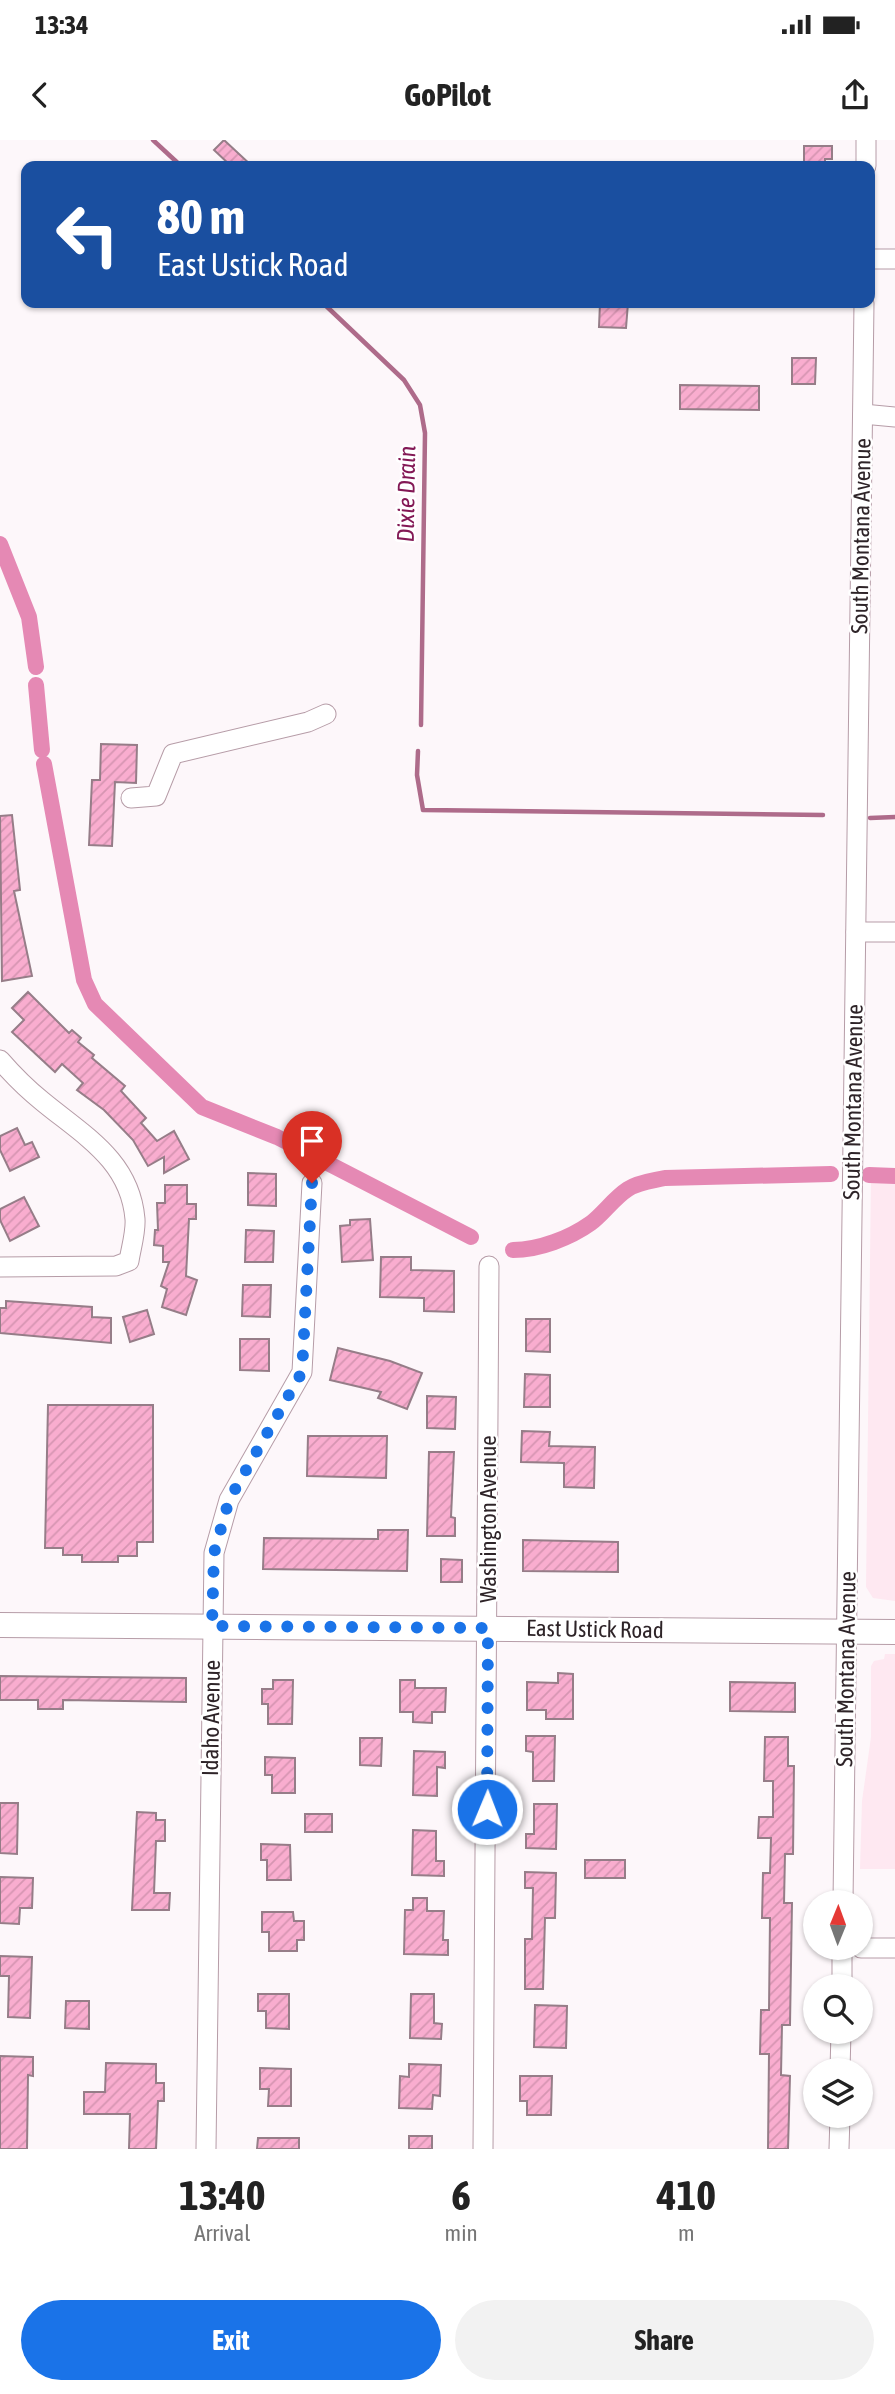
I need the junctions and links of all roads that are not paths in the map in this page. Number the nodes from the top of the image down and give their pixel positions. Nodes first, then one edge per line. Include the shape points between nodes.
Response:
1 (866, 140) edge
2 (866, 161) edge
3 (875, 259) edge
4 (895, 259) edge
5 (864, 308) edge
6 (863, 414) junction
7 (895, 417) edge
8 (326, 713) dead end
9 (131, 798) dead end
10 (895, 932) edge
11 (856, 933) junction
12 (0, 1060) edge
13 (312, 1183) dead end
14 (489, 1266) dead end
15 (0, 1267) edge
16 (0, 1625) edge
17 (212, 1626) junction
18 (488, 1628) junction
19 (846, 1632) junction
20 (895, 1632) edge
21 (843, 1890) edge
22 (873, 1948) edge
23 (895, 1948) edge
24 (840, 2128) edge
25 (206, 2149) edge
26 (483, 2149) edge
27 (839, 2149) edge

1 - 2 street
3 - 4 street
5 - 6 street, South Montana Avenue
6 - 7 street
6 - 11 street, South Montana Avenue
8 - 9 street via 308,722 173,754 156,796
10 - 11 street
11 - 19 street, South Montana Avenue
12 - 15 street via 42,1101 97,1143 118,1167 129,1190 135,1221 129,1261 116,1266
13 - 17 street, Idaho Avenue via 302,1372 229,1500 214,1553
14 - 18 street, Washington Avenue
16 - 17 main road, East Ustick Road
17 - 18 main road, East Ustick Road
17 - 25 street, Idaho Avenue
18 - 19 main road, East Ustick Road
18 - 26 street, Washington Avenue
19 - 20 main road, East Ustick Road
19 - 21 street, South Montana Avenue
22 - 23 street
24 - 27 street

